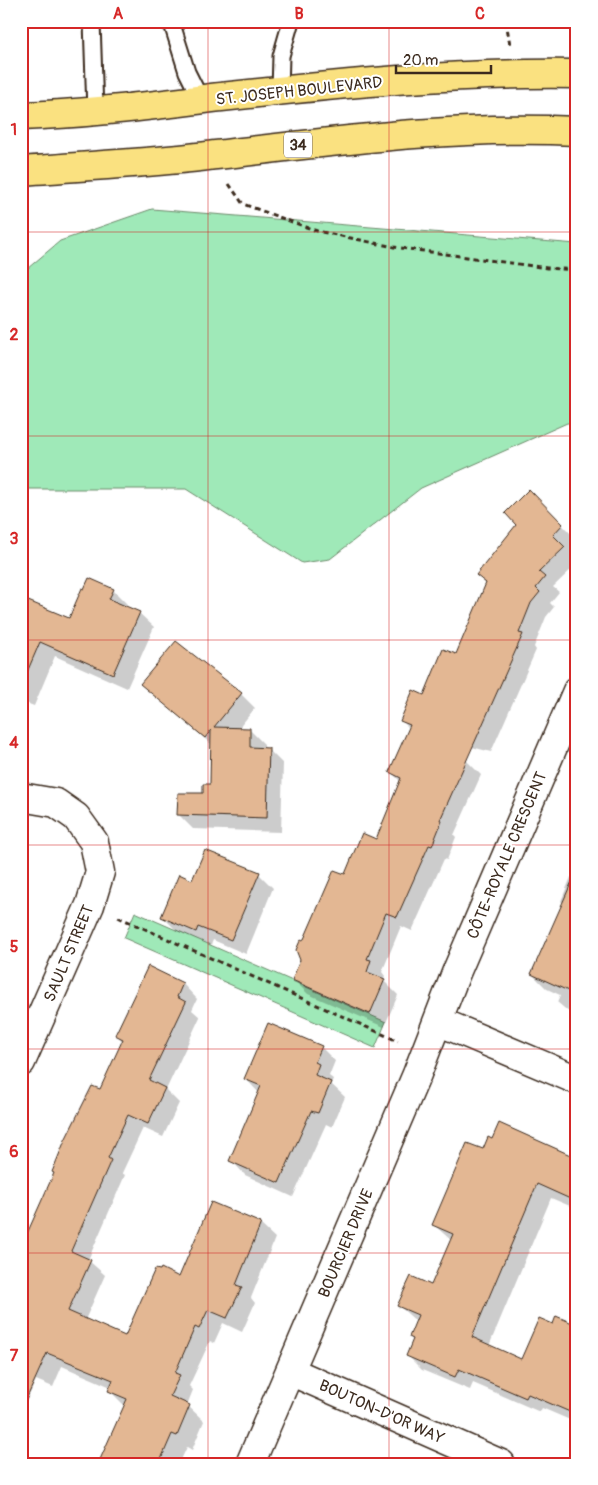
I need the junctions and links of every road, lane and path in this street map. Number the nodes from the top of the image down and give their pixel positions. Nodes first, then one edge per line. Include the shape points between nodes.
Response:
1 (92, 21) edge
2 (166, 21) edge
3 (291, 21) edge
4 (506, 21) edge
5 (510, 46) dead end
6 (577, 74) edge
7 (280, 91) junction
8 (201, 100) junction
9 (21, 106) edge
10 (88, 113) junction
11 (21, 116) edge
12 (577, 131) edge
13 (21, 172) edge
14 (226, 179) dead end
15 (577, 270) edge
16 (577, 691) edge
17 (21, 797) edge
18 (90, 904) junction
19 (438, 1021) junction
20 (21, 1062) edge
21 (577, 1080) edge
22 (290, 1371) junction
23 (250, 1464) edge
24 (501, 1464) edge

1 - 10 lane
2 - 8 lane via 172,24 187,72
3 - 7 lane via 281,56
4 - 5 path
6 - 7 main road, ST. JOSEPH BOULEVARD via 513,73
7 - 8 main road, ST. JOSEPH BOULEVARD
8 - 10 main road, ST. JOSEPH BOULEVARD
9 - 10 main road
10 - 11 main road, ST. JOSEPH BOULEVARD
12 - 13 main road, 34 via 466,131 360,138 180,159
14 - 15 path via 243,204 316,231 394,247
16 - 19 street, CÔTE-ROYALE CRESCENT
17 - 18 street, SAULT STREET via 56,803 76,817 94,842 100,872
18 - 19 path via 403,1043
18 - 20 street, SAULT STREET
19 - 21 street
19 - 22 street, BOURCIER DRIVE
22 - 23 street, BOURCIER DRIVE
22 - 24 street, BOUTON-D'OR WAY

